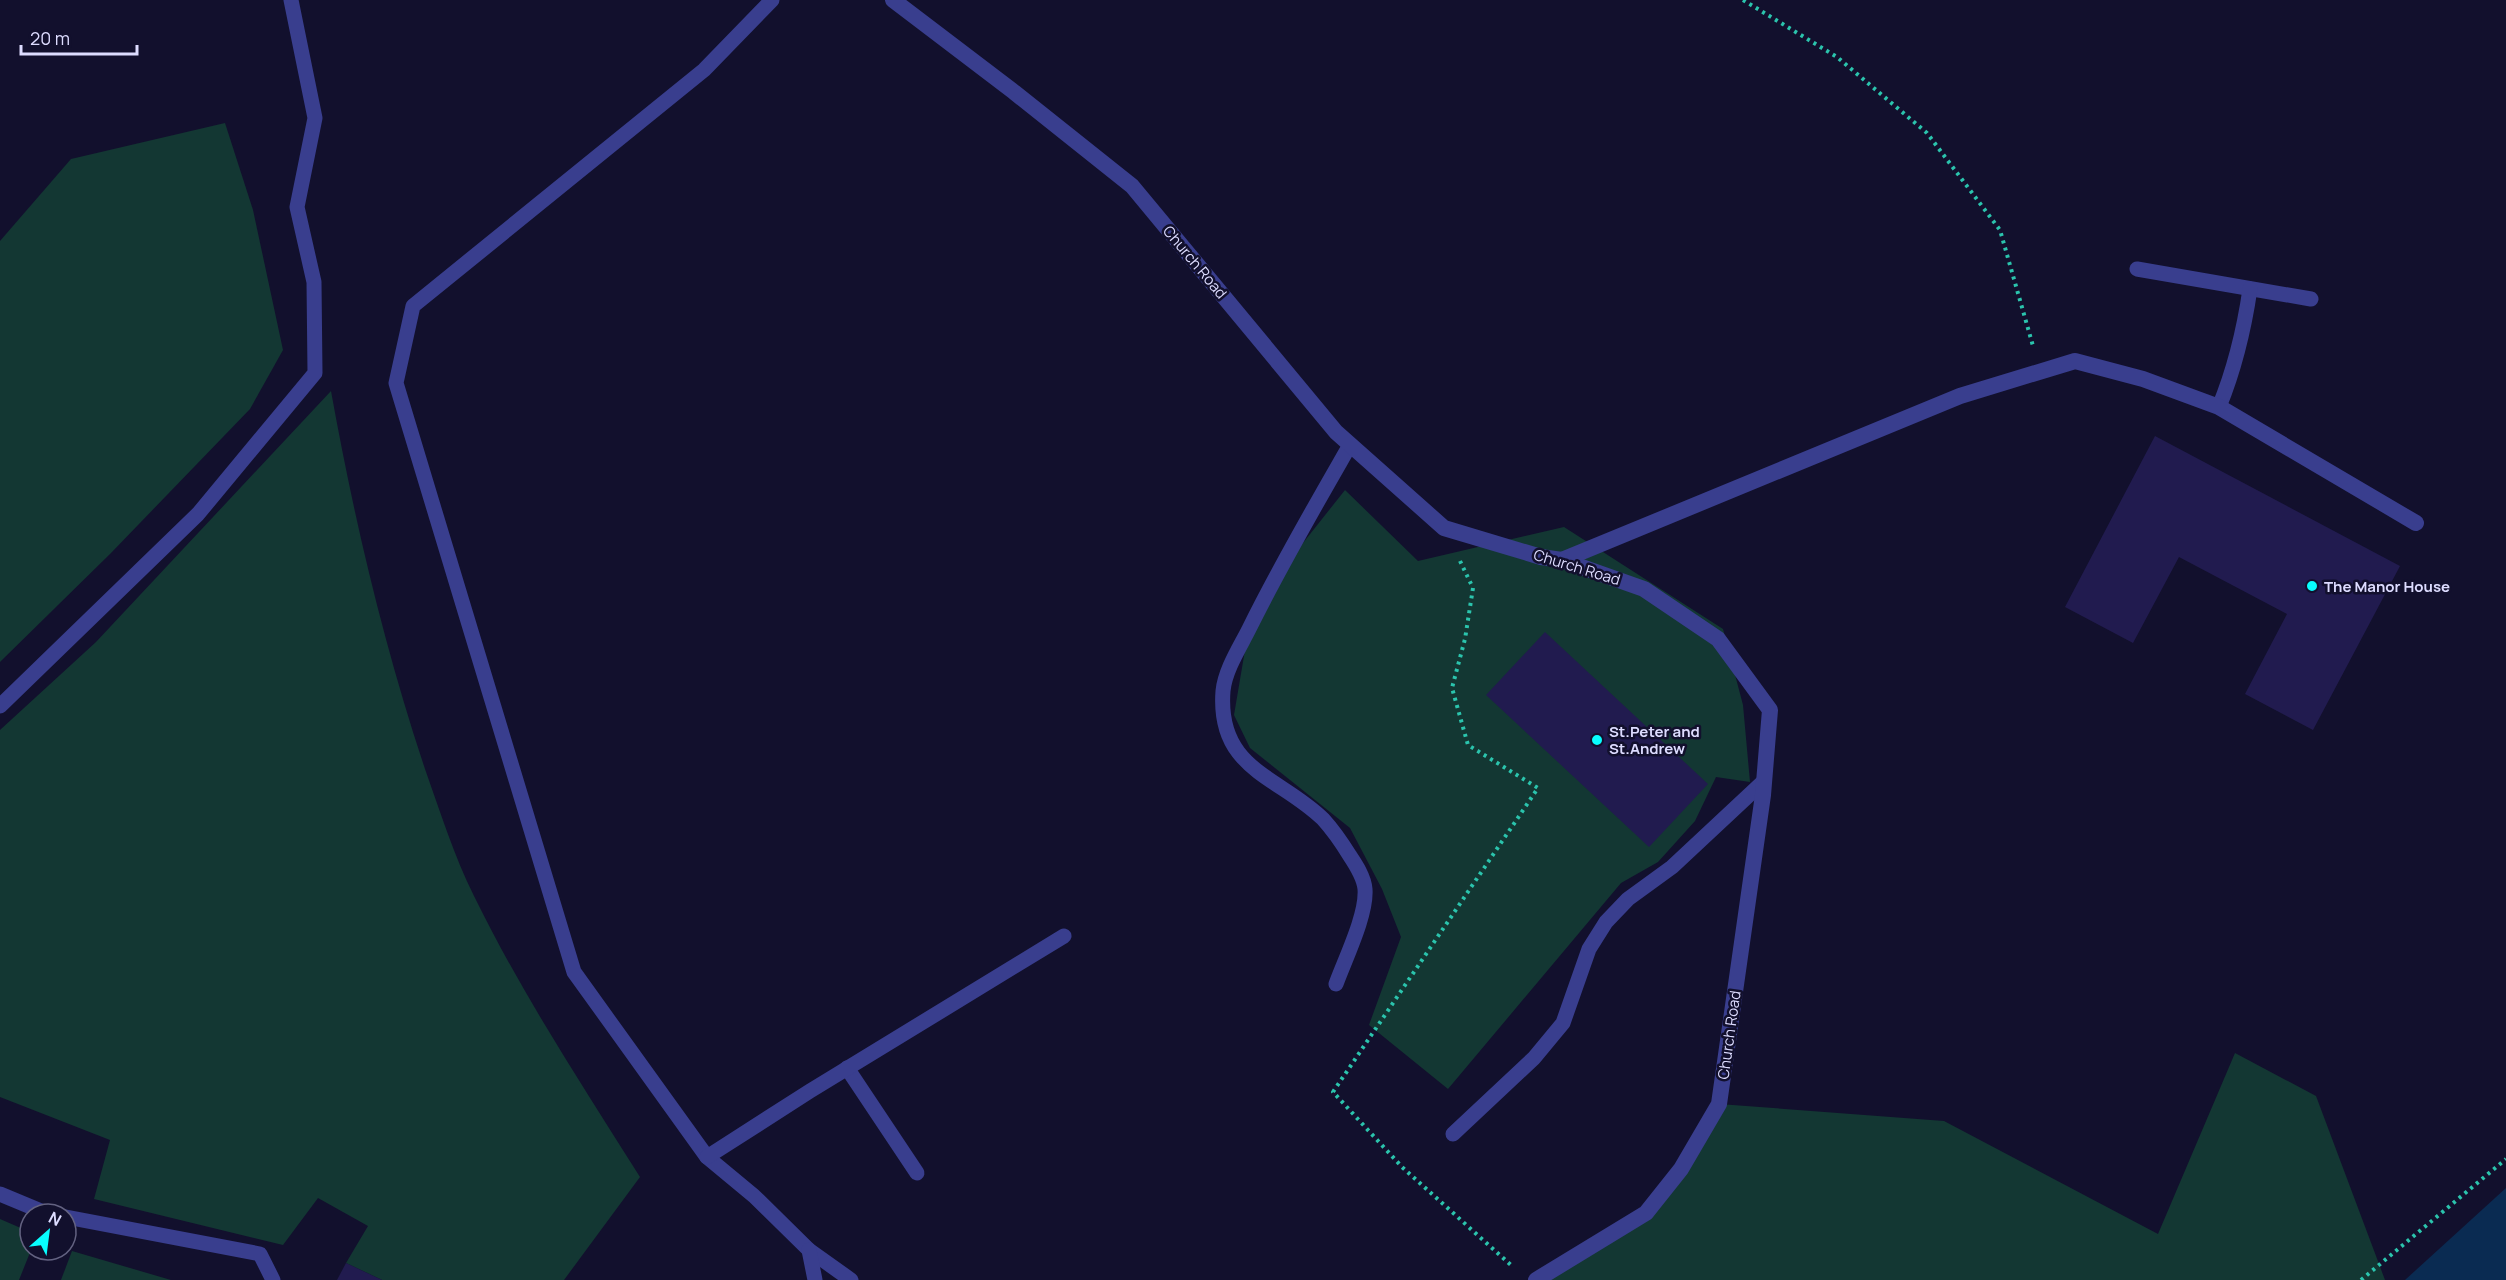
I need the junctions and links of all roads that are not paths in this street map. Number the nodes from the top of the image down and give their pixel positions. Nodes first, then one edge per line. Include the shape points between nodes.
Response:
1 (291, 0) edge
2 (772, 0) edge
3 (893, 0) edge
4 (2137, 269) dead end
5 (2250, 289) junction
6 (2311, 299) dead end
7 (2219, 407) junction
8 (1350, 445) junction
9 (2416, 523) dead end
10 (1562, 560) junction
11 (0, 706) edge
12 (1763, 782) junction
13 (1064, 936) dead end
14 (1336, 984) dead end
15 (847, 1068) junction
16 (1453, 1134) dead end
17 (707, 1157) junction
18 (917, 1173) dead end
19 (0, 1194) edge
20 (19, 1202) edge
21 (78, 1219) edge
22 (808, 1250) junction
23 (273, 1280) edge
24 (814, 1280) edge
25 (851, 1280) edge
26 (1536, 1280) edge

1 - 11 lane via 315,118 297,207 314,282 315,373 198,514
2 - 17 lane via 705,70 412,306 396,383 574,972
3 - 8 street, Church Road via 1132,186
4 - 5 lane
5 - 6 lane
5 - 7 lane via 2233,374
7 - 9 street
7 - 10 street via 2143,378 2075,361 1960,396
8 - 10 street, Church Road via 1444,528
8 - 14 lane via 1278,570 1223,690 1225,723 1238,753 1255,771 1323,819 1358,869 1365,889 1362,910
10 - 12 street, Church Road via 1644,589 1718,639 1770,710
12 - 16 lane via 1606,922 1589,949 1563,1023 1534,1058
12 - 26 street, Church Road via 1719,1104 1681,1169 1646,1213
13 - 15 lane
15 - 17 lane
15 - 18 lane
17 - 22 lane via 754,1196
19 - 20 lane
21 - 23 lane via 261,1254
22 - 24 lane
22 - 25 lane

